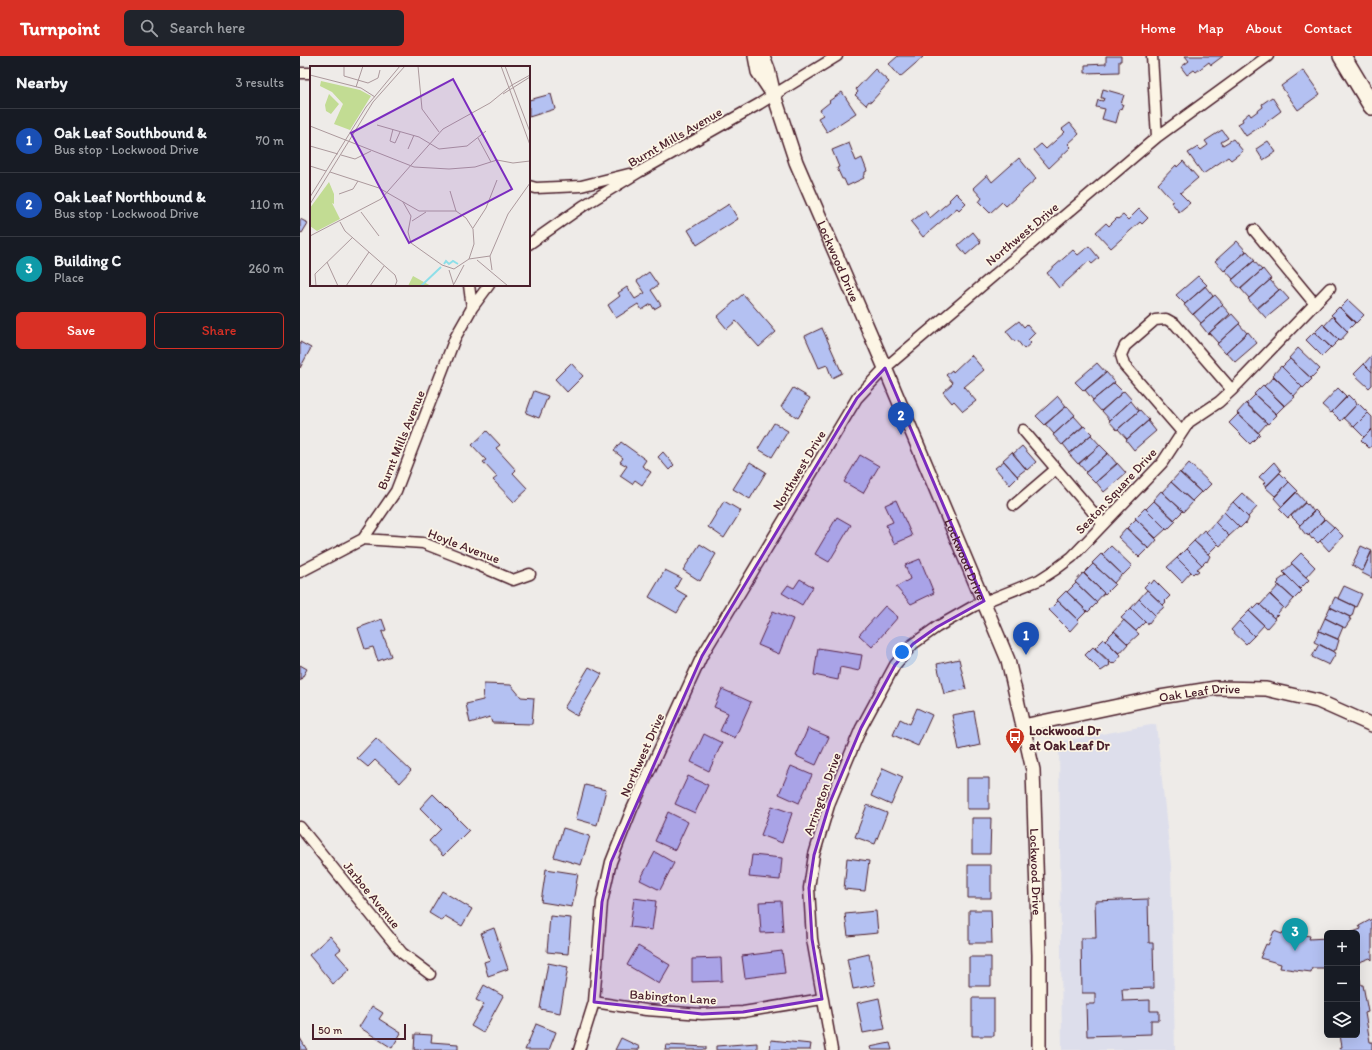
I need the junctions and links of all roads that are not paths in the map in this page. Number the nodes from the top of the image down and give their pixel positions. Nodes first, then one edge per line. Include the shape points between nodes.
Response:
1 (755, 56) edge
2 (763, 56) edge
3 (837, 56) edge
4 (1152, 56) edge
5 (1268, 56) edge
6 (1342, 56) edge
7 (310, 72) edge
8 (300, 73) edge
9 (774, 95) junction
10 (1372, 106) edge
11 (1157, 136) junction
12 (639, 172) junction
13 (530, 186) edge
14 (1254, 230) dead end
15 (530, 243) edge
16 (469, 286) edge
17 (489, 286) edge
18 (1330, 288) dead end
19 (1315, 304) junction
20 (472, 308) junction
21 (885, 368) junction
22 (1232, 390) junction
23 (1023, 430) dead end
24 (1182, 432) junction
25 (1056, 469) junction
26 (1014, 505) dead end
27 (1103, 524) junction
28 (363, 539) junction
29 (300, 572) edge
30 (530, 574) dead end
31 (984, 601) junction
32 (1372, 725) edge
33 (1024, 726) junction
34 (300, 827) edge
35 (430, 974) dead end
36 (822, 999) junction
37 (594, 1002) junction
38 (578, 1050) edge
39 (832, 1050) edge
40 (1039, 1050) edge

1 - 9 street, Lockwood Drive via 758,72
2 - 9 street, Lockwood Drive
3 - 9 street, Burnt Mills Avenue
4 - 11 street
5 - 11 street, Northwest Drive
6 - 10 highway
7 - 8 street
9 - 12 street, Burnt Mills Avenue
9 - 21 street, Lockwood Drive via 796,162
11 - 21 street, Northwest Drive
12 - 13 street via 581,186
12 - 15 street, Burnt Mills Avenue via 583,206
14 - 19 street
16 - 20 street
17 - 20 street, Burnt Mills Avenue
18 - 19 street, Seaton Square Drive
19 - 22 street, Seaton Square Drive
20 - 28 street, Burnt Mills Avenue via 455,338 396,491
21 - 31 street, Lockwood Drive
21 - 37 street, Northwest Drive via 858,398 702,656 632,809 611,862 602,902
22 - 24 street, Seaton Square Drive via 1189,422
22 - 24 street via 1175,324 1166,319 1155,320 1125,346 1121,355 1124,365
23 - 25 street
24 - 27 street, Seaton Square Drive via 1162,463
25 - 26 street
25 - 27 street
27 - 31 street, Seaton Square Drive via 1072,558 1056,569 1039,580
28 - 29 street, Burnt Mills Avenue
28 - 30 street, Hoyle Avenue via 423,543 513,580
31 - 33 street, Lockwood Drive via 1008,660
31 - 36 street, Arrington Drive via 937,627 913,644 895,665 861,728 830,802 814,855 809,888 812,939
32 - 33 street, Oak Leaf Drive via 1306,698 1266,689 1216,688 1160,697
33 - 40 street, Lockwood Drive via 1033,770 1039,955
34 - 35 street, Jarboe Avenue via 402,953
36 - 37 street, Babington Lane via 743,1012 702,1014 646,1010
36 - 39 street, Arrington Drive
37 - 38 street, Northwest Drive

